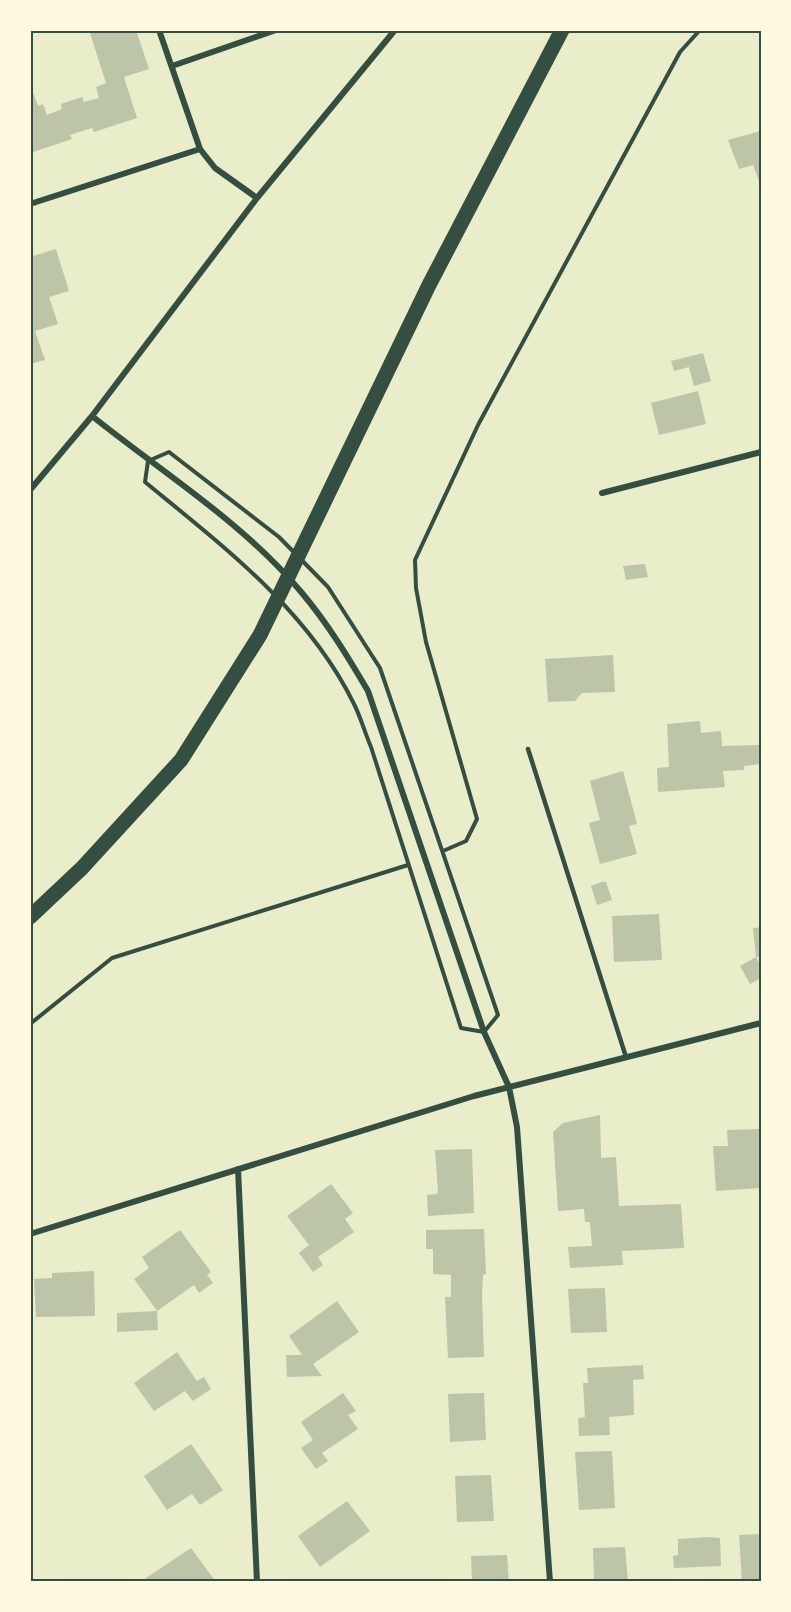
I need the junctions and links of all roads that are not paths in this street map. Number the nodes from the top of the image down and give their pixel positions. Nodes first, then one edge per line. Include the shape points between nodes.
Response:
1 (159, 30) edge
2 (276, 30) edge
3 (395, 30) edge
4 (562, 30) edge
5 (172, 66) junction
6 (200, 149) junction
7 (258, 198) junction
8 (30, 204) edge
9 (92, 416) junction
10 (761, 452) edge
11 (30, 490) edge
12 (602, 493) dead end
13 (528, 749) dead end
14 (30, 917) edge
15 (761, 1023) edge
16 (626, 1057) junction
17 (509, 1087) junction
18 (238, 1169) junction
19 (30, 1234) edge
20 (257, 1582) edge
21 (550, 1582) edge

1 - 5 street
2 - 5 street
3 - 7 street
4 - 14 main road via 429,285 260,635 181,760 82,868
5 - 6 street
6 - 7 street via 215,168
6 - 8 street
7 - 9 street
9 - 11 street
9 - 17 street via 222,517 301,592 341,645 368,691 484,1032
10 - 12 street
13 - 16 lane
15 - 16 street
16 - 17 street
17 - 18 street
17 - 21 street via 517,1127
18 - 19 street
18 - 20 street

